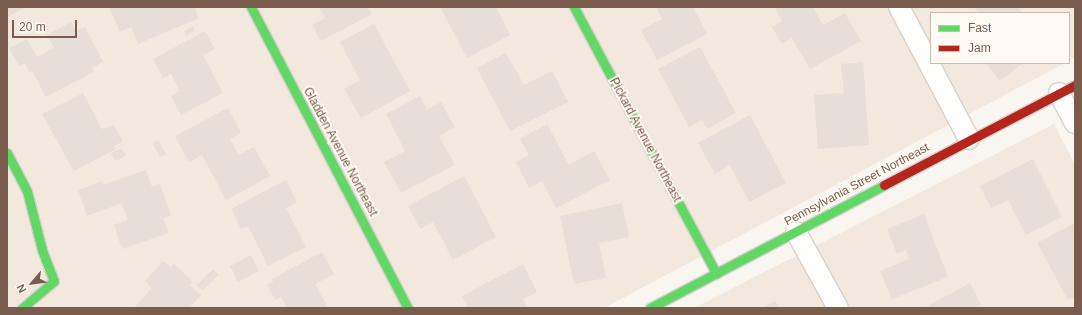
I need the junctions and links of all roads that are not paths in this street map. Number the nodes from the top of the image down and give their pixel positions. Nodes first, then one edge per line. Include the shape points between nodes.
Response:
1 (251, 7) edge
2 (574, 7) edge
3 (899, 7) edge
4 (1067, 89) edge
5 (1075, 123) edge
6 (969, 139) junction
7 (7, 154) edge
8 (796, 232) junction
9 (716, 273) junction
10 (22, 308) edge
11 (408, 308) edge
12 (650, 308) edge
13 (838, 308) edge

1 - 11 street, Gladden Avenue Northeast
2 - 9 street, Pickard Avenue Northeast
3 - 6 street
4 - 5 street
4 - 6 street, Pennsylvania Street Northeast
6 - 8 street, Pennsylvania Street Northeast
7 - 10 street via 27,191 42,250 54,281
8 - 9 street, Pennsylvania Street Northeast
8 - 13 street
9 - 12 street, Pennsylvania Street Northeast

